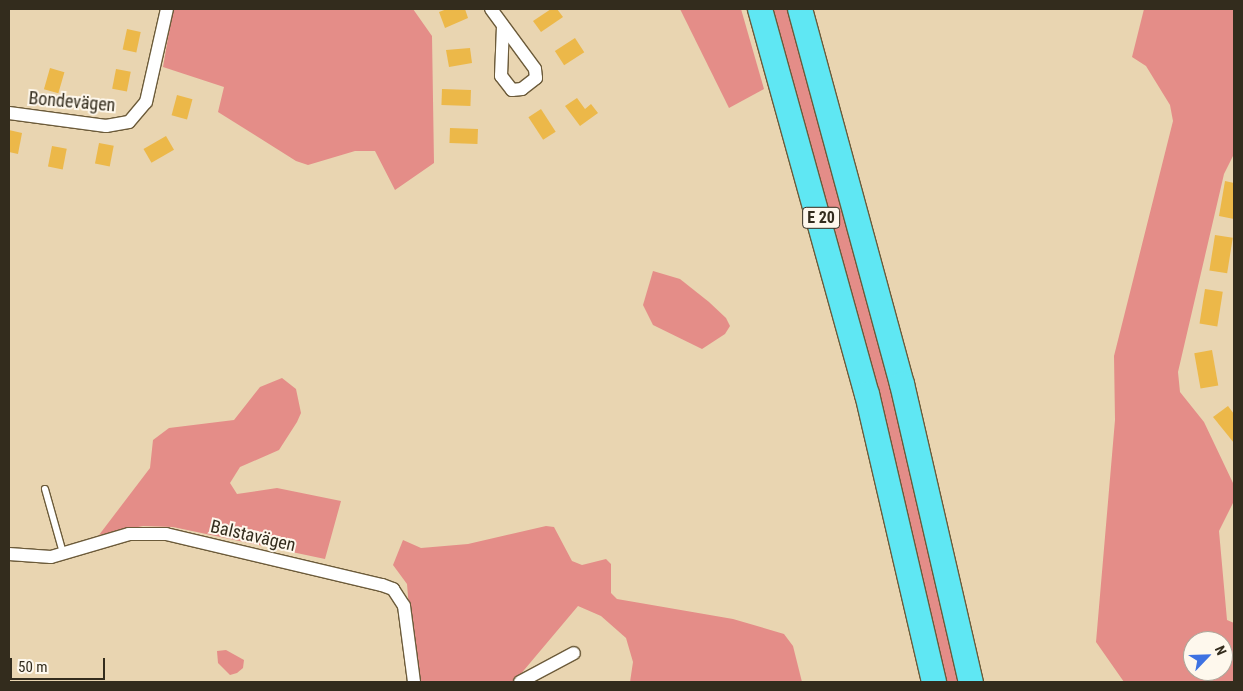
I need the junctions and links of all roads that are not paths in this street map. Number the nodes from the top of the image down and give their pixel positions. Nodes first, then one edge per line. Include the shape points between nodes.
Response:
1 (167, 9) edge
2 (491, 9) edge
3 (760, 9) edge
4 (800, 9) edge
5 (503, 26) junction
6 (9, 113) edge
7 (45, 489) dead end
8 (63, 553) junction
9 (9, 554) edge
10 (574, 653) dead end
11 (414, 682) edge
12 (520, 682) edge
13 (934, 682) edge
14 (971, 682) edge

1 - 6 street, Bondevägen via 146,102 128,122 106,126
2 - 5 street
3 - 13 highway, E 20 via 868,394
4 - 14 highway, E 20 via 905,393
5 - 5 street via 501,76 512,90 522,89 532,84 535,70
7 - 8 lane
8 - 9 street, Balstavägen
8 - 11 street, Balstavägen via 129,534 166,534 387,587 404,606
10 - 12 street

